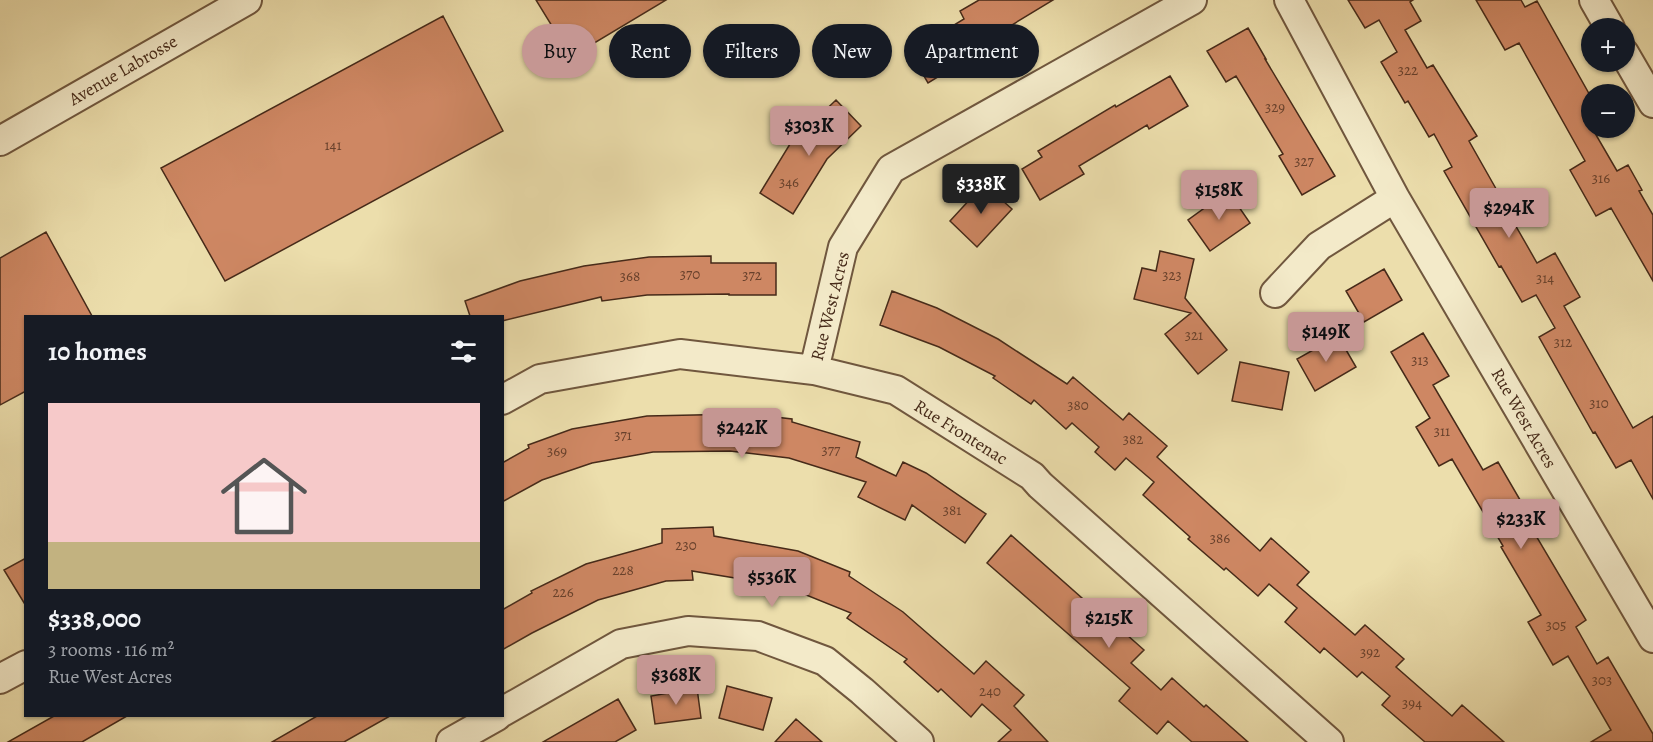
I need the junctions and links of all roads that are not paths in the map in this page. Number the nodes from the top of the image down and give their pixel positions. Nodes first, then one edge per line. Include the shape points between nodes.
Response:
1 (247, 0) edge
2 (1192, 0) edge
3 (1289, 0) edge
4 (1594, 0) edge
5 (1604, 18) edge
6 (1635, 72) edge
7 (1653, 103) edge
8 (0, 141) edge
9 (1395, 198) junction
10 (1275, 293) dead end
11 (814, 370) junction
12 (504, 399) edge
13 (1653, 638) edge
14 (24, 666) edge
15 (0, 679) edge
16 (504, 711) edge
17 (495, 717) edge
18 (451, 742) edge
19 (919, 742) edge
20 (1329, 742) edge

1 - 8 street, Avenue Labrosse
2 - 11 street, Rue West Acres via 891,169 843,248
3 - 9 street, Rue West Acres
4 - 5 street
6 - 7 street
9 - 10 street via 1319,246
9 - 13 street, Rue West Acres
11 - 12 street, Rue Frontenac via 680,354 540,379
11 - 20 street, Rue Frontenac via 896,390 1032,476
14 - 15 street
16 - 19 street via 621,644 688,631 758,636 825,662
17 - 18 street

